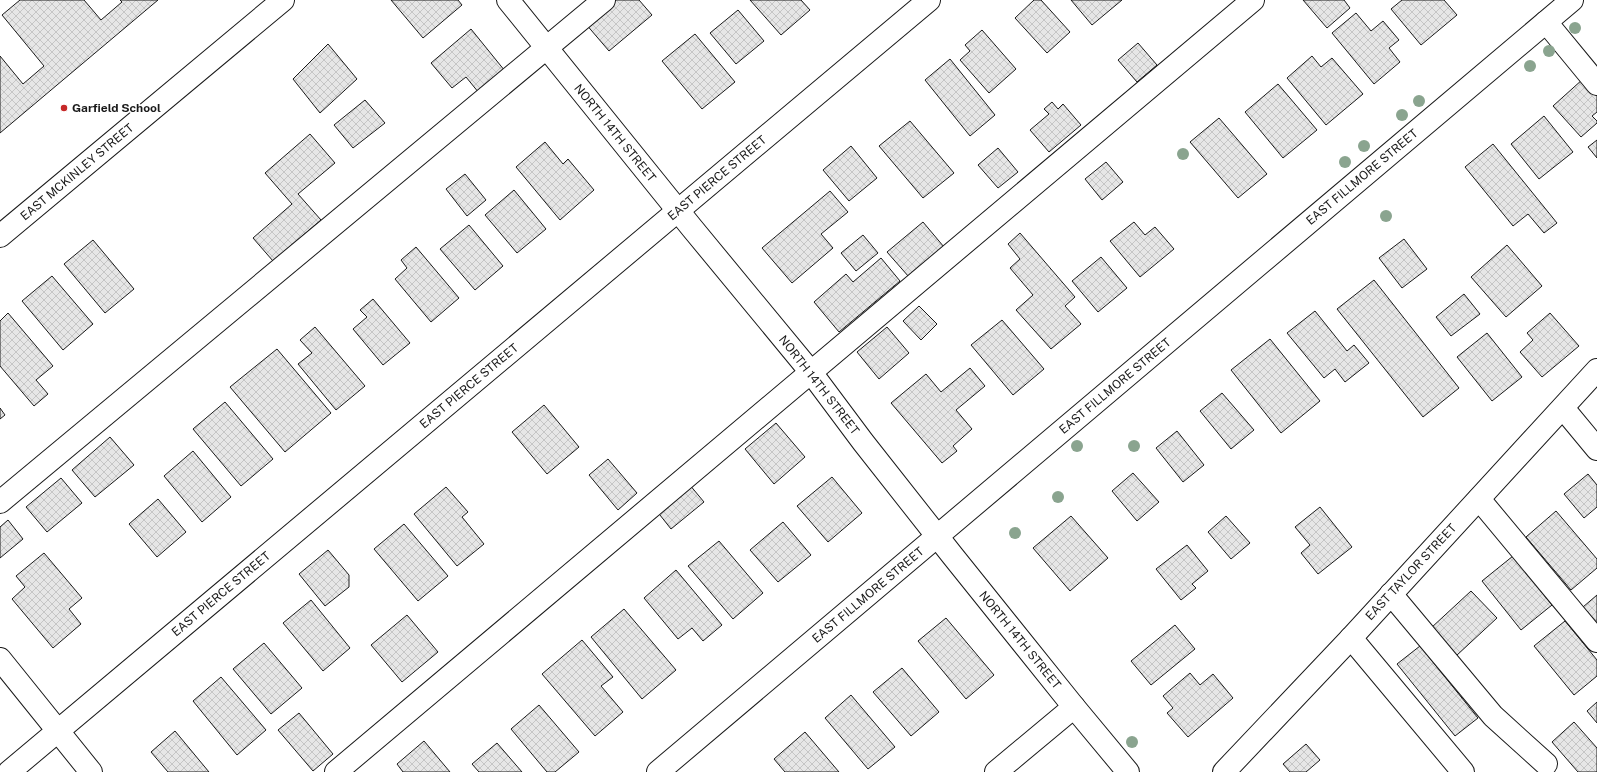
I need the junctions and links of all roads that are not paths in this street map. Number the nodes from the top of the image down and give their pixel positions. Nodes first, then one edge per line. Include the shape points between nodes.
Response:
1 (283, 0) edge
2 (508, 0) edge
3 (604, 0) edge
4 (929, 0) edge
5 (1253, 0) edge
6 (1572, 0) edge
7 (1546, 22) junction
8 (547, 48) junction
9 (1597, 84) edge
10 (678, 211) junction
11 (0, 236) edge
12 (1597, 370) edge
13 (810, 372) junction
14 (1563, 408) junction
15 (1597, 449) edge
16 (1478, 499) junction
17 (0, 502) edge
18 (937, 536) junction
19 (1391, 594) junction
20 (1351, 638) junction
21 (1597, 641) edge
22 (0, 659) edge
23 (1074, 707) junction
24 (58, 731) junction
25 (1546, 764) dead end
26 (8, 772) edge
27 (91, 772) edge
28 (336, 772) edge
29 (658, 772) edge
30 (996, 772) edge
31 (1128, 772) edge
32 (1224, 772) edge
33 (1463, 772) edge

1 - 11 street, EAST MCKINLEY STREET
2 - 8 street, NORTH 14TH STREET
3 - 8 street
4 - 10 street, EAST PIERCE STREET
5 - 13 street
6 - 7 street, EAST FILLMORE STREET
7 - 9 street
7 - 18 street, EAST FILLMORE STREET
8 - 10 street, NORTH 14TH STREET
8 - 17 street
10 - 13 street, NORTH 14TH STREET
10 - 24 street, EAST PIERCE STREET
12 - 14 street, EAST TAYLOR STREET
13 - 18 street, NORTH 14TH STREET
13 - 28 street
14 - 15 street
14 - 16 street, EAST TAYLOR STREET
16 - 19 street, EAST TAYLOR STREET
16 - 21 street
18 - 23 street, NORTH 14TH STREET
18 - 29 street, EAST FILLMORE STREET
19 - 20 street, EAST TAYLOR STREET
19 - 25 street via 1493,716
20 - 32 street, EAST TAYLOR STREET
20 - 33 street
22 - 24 street
23 - 30 street
23 - 31 street, NORTH 14TH STREET
24 - 26 street, EAST PIERCE STREET
24 - 27 street

